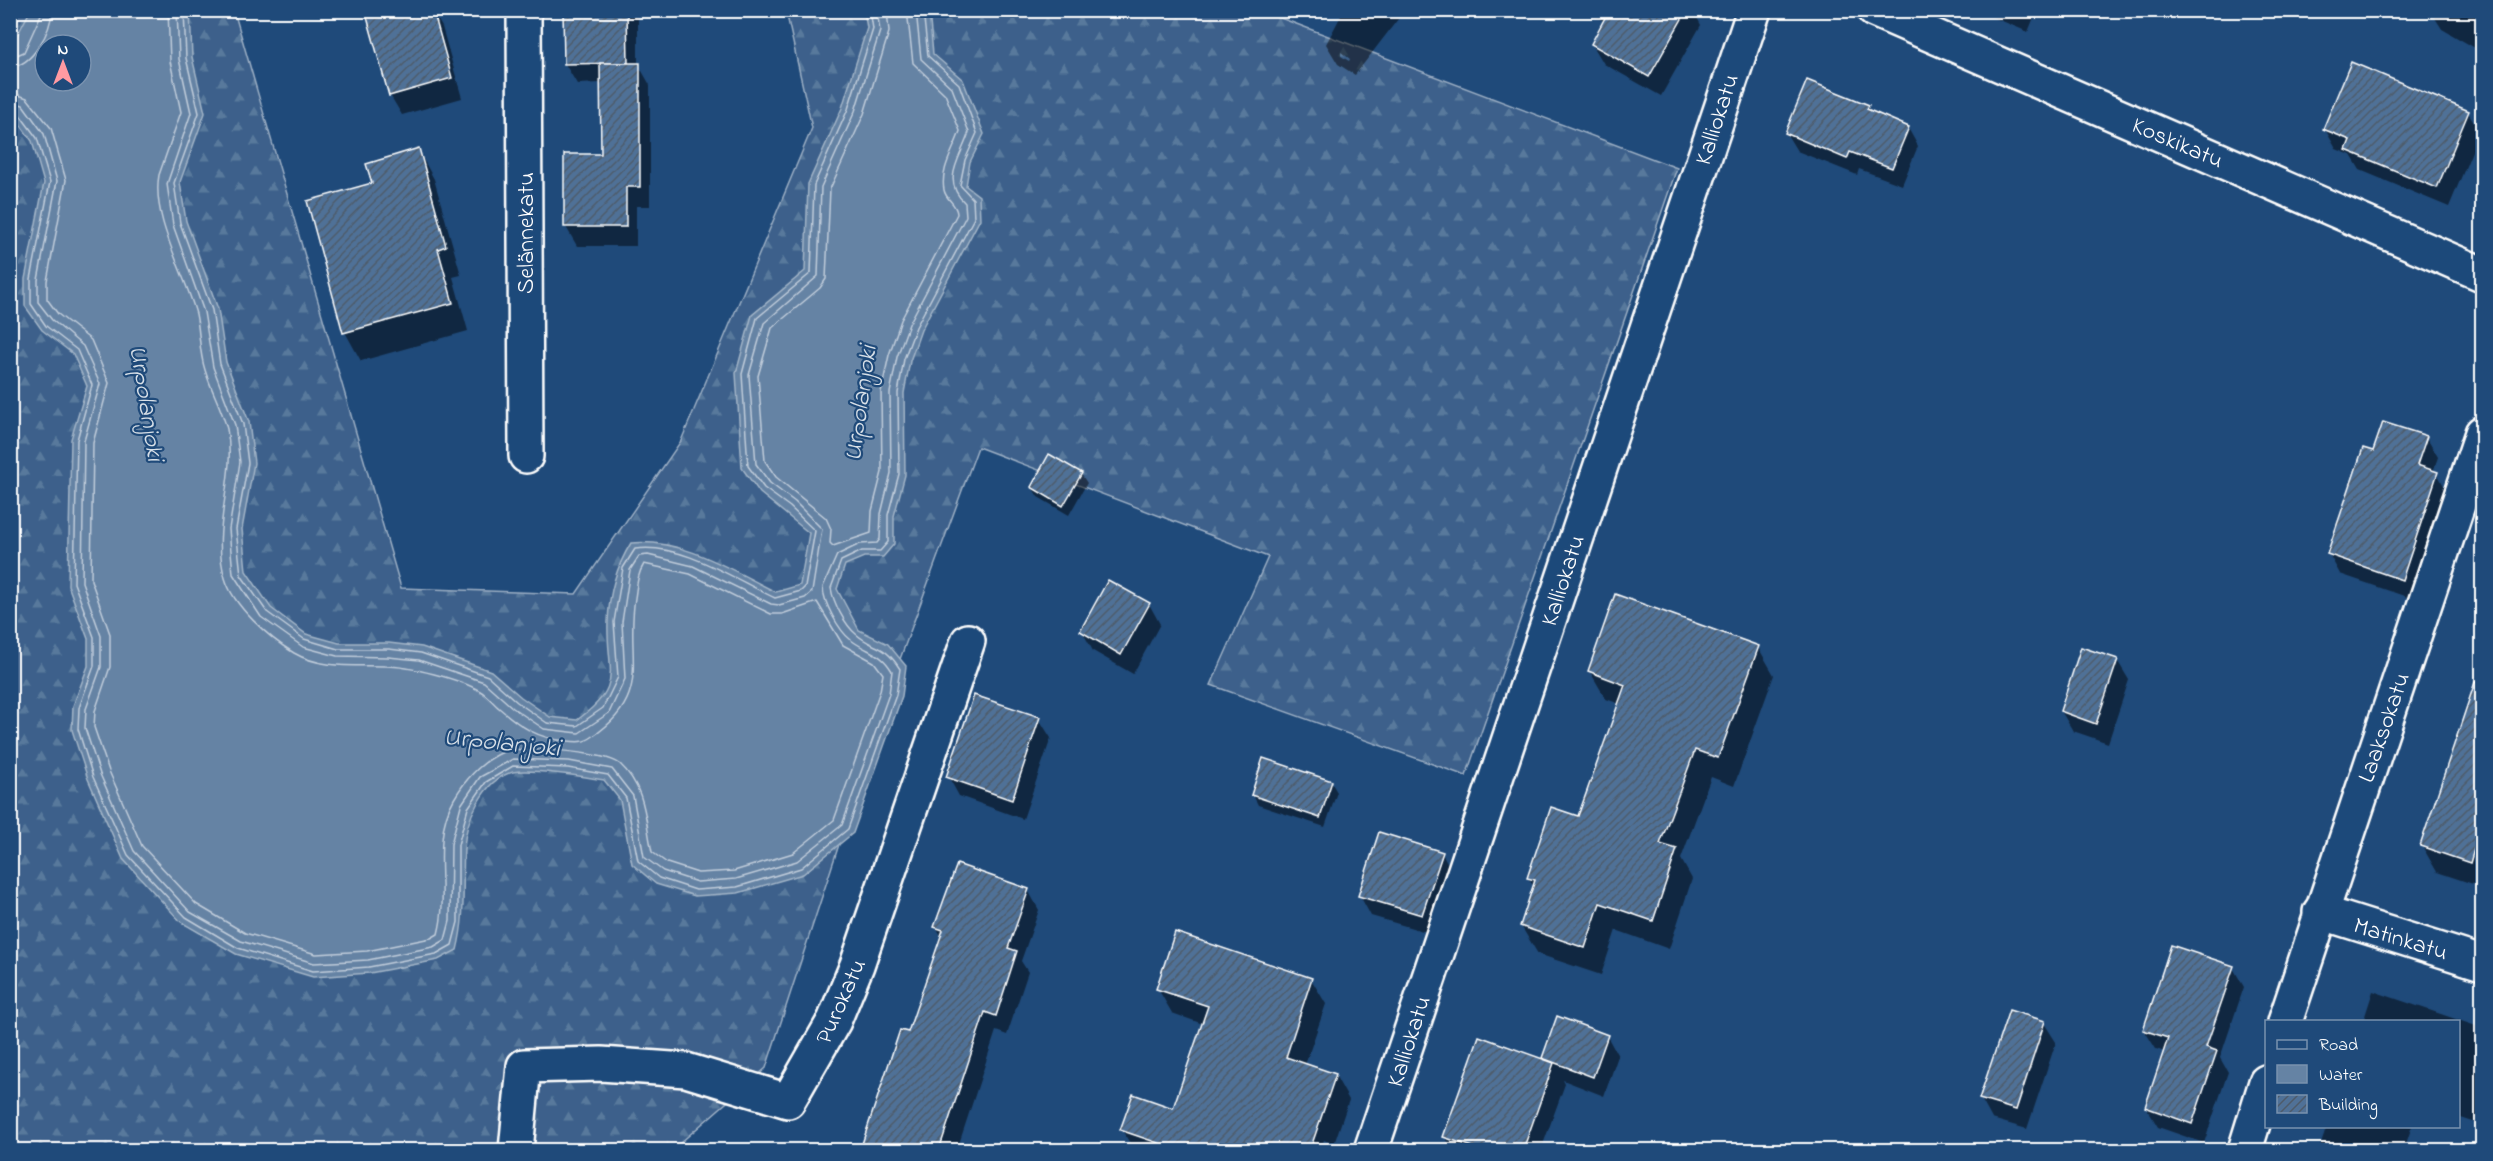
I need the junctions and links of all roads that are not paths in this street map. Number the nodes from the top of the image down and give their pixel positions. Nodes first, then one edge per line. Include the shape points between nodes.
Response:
1 (524, 10) edge
2 (1754, 10) edge
3 (1874, 10) edge
4 (2482, 274) edge
5 (2482, 433) edge
6 (526, 456) dead end
7 (968, 641) dead end
8 (2320, 912) junction
9 (2482, 963) edge
10 (2286, 1020) edge
11 (2265, 1085) edge
12 (516, 1150) edge
13 (1371, 1150) edge
14 (2245, 1150) edge

1 - 6 street, Selännekatu
2 - 13 street, Kalliokatu
3 - 4 street, Koskikatu
5 - 8 street, Laaksokatu
7 - 12 street, Purokatu via 857,965 834,1021 788,1101 686,1070 601,1064 524,1066
8 - 9 street, Matinkatu
8 - 10 street, Laaksokatu
11 - 14 street

